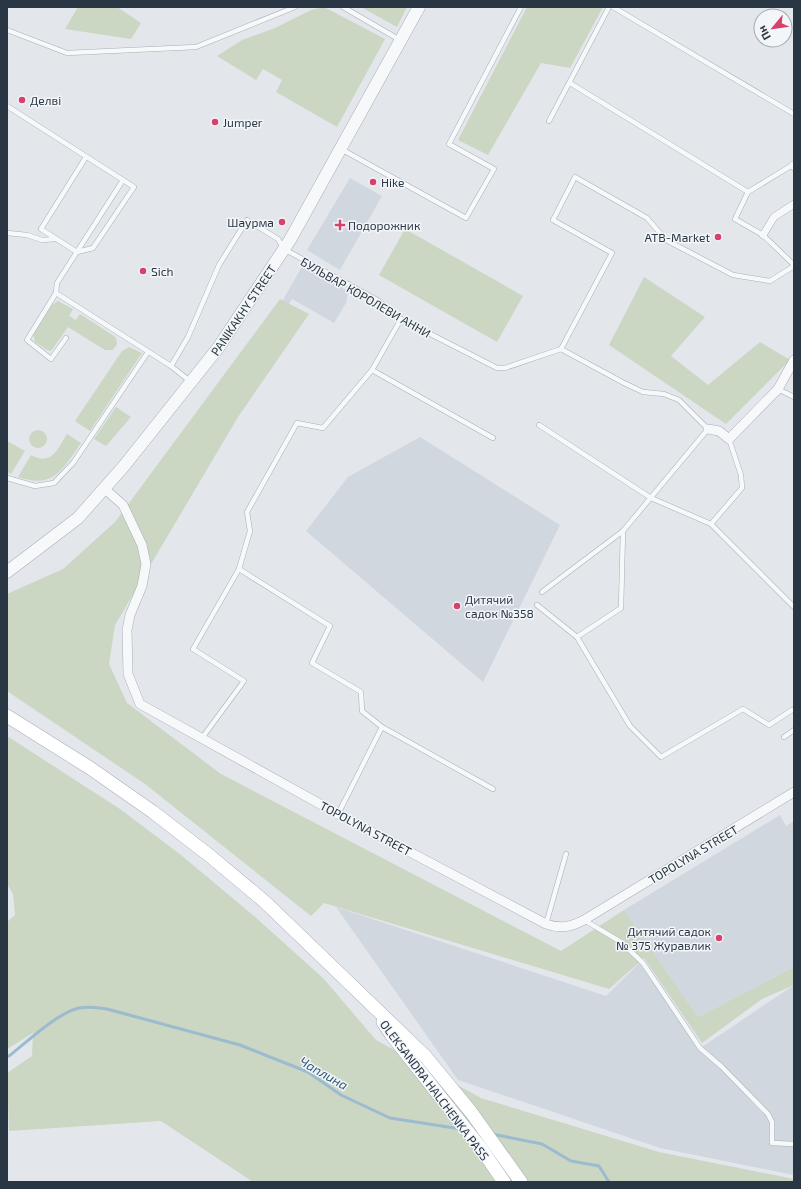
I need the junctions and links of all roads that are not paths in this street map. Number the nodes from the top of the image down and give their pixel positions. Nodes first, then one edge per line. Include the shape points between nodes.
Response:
1 (295, 7) edge
2 (343, 7) edge
3 (420, 7) edge
4 (521, 7) edge
5 (609, 7) edge
6 (613, 7) edge
7 (7, 30) edge
8 (401, 41) junction
9 (570, 83) junction
10 (7, 106) edge
11 (794, 114) edge
12 (549, 122) dead end
13 (341, 149) junction
14 (86, 157) junction
15 (794, 165) edge
16 (123, 180) junction
17 (748, 192) junction
18 (794, 204) edge
19 (7, 233) edge
20 (763, 235) junction
21 (55, 239) junction
22 (284, 249) junction
23 (77, 252) junction
24 (794, 266) edge
25 (56, 293) junction
26 (401, 319) junction
27 (66, 338) dead end
28 (562, 349) junction
29 (148, 352) junction
30 (794, 360) edge
31 (171, 366) junction
32 (372, 370) junction
33 (192, 383) junction
34 (778, 389) junction
35 (794, 397) edge
36 (539, 425) dead end
37 (708, 429) junction
38 (493, 438) dead end
39 (729, 439) junction
40 (7, 478) edge
41 (105, 489) junction
42 (652, 498) junction
43 (711, 524) junction
44 (623, 531) junction
45 (27, 555) junction
46 (7, 561) edge
47 (239, 569) junction
48 (7, 572) edge
49 (542, 592) dead end
50 (537, 605) dead end
51 (794, 606) edge
52 (577, 637) junction
53 (794, 710) edge
54 (8, 716) edge
55 (382, 727) junction
56 (794, 730) edge
57 (784, 737) dead end
58 (202, 738) junction
59 (493, 789) dead end
60 (794, 792) edge
61 (338, 814) junction
62 (566, 854) dead end
63 (584, 920) junction
64 (546, 924) junction
65 (374, 1008) junction
66 (794, 1144) edge
67 (504, 1182) edge
68 (521, 1182) edge

1 - 7 lane via 196,46 67,53
2 - 8 lane
3 - 8 street, PANIKAKHY STREET
4 - 13 lane via 449,144 494,169 466,218
5 - 9 lane
6 - 11 lane
8 - 13 street, PANIKAKHY STREET
9 - 12 lane
9 - 17 lane
10 - 14 lane
13 - 22 street, PANIKAKHY STREET
14 - 16 lane
14 - 21 lane via 41,229
15 - 17 lane
16 - 23 lane
16 - 23 lane via 134,187 93,248
17 - 20 lane via 735,218
18 - 20 street via 774,217
19 - 21 lane via 42,240
20 - 24 lane
21 - 23 lane
22 - 26 lane, БУЛЬВАР КОРОЛЕВИ АННИ via 377,300
22 - 31 lane, БУЛЬВАР КОРОЛЕВИ АННИ via 278,239 247,220 207,290 188,337
22 - 33 street, PANIKAKHY STREET via 241,316
23 - 25 lane via 57,283
24 - 28 lane via 770,282 733,275 666,240 647,218 575,177 553,220 612,253
25 - 27 lane via 27,340 51,360
25 - 29 lane
26 - 28 lane, БУЛЬВАР КОРОЛЕВИ АННИ via 497,368 505,368
26 - 32 lane
28 - 37 lane via 643,392 664,394 679,400
29 - 31 lane
29 - 40 lane via 73,463 54,483 35,486
30 - 34 street
31 - 33 lane
32 - 38 lane
32 - 47 lane via 323,428 297,423 247,512 250,531
33 - 41 street, PANIKAKHY STREET
34 - 35 lane
34 - 39 street
36 - 42 lane
37 - 39 street via 719,431
37 - 42 lane
39 - 43 lane via 741,475 742,488
41 - 45 street, PANIKAKHY STREET via 78,518 43,546
41 - 58 street, TOPOLYNA STREET via 123,505 142,545 146,564 142,586 130,615 127,630 128,674 140,704
42 - 43 lane
42 - 44 lane
43 - 51 lane
44 - 49 lane
44 - 52 lane via 621,608
45 - 46 street, PANIKAKHY STREET
45 - 48 street
47 - 55 lane via 330,626 312,662 361,692 362,712
47 - 58 lane via 193,648 244,681
50 - 52 lane
52 - 53 lane via 630,726 661,757 743,709 769,725
54 - 65 main road via 90,768 210,856 265,902
55 - 59 lane
55 - 61 lane
56 - 57 lane
58 - 61 street, TOPOLYNA STREET
60 - 63 street, TOPOLYNA STREET
61 - 64 street, TOPOLYNA STREET
62 - 64 lane
63 - 64 street, TOPOLYNA STREET via 566,927 555,928
63 - 66 lane via 621,942 643,963 700,1048 768,1114 772,1122 772,1143
65 - 67 main road, OLEKSANDRA HALCHENKA PASS via 393,1037
65 - 68 main road, OLEKSANDRA HALCHENKA PASS via 425,1056 471,1112

